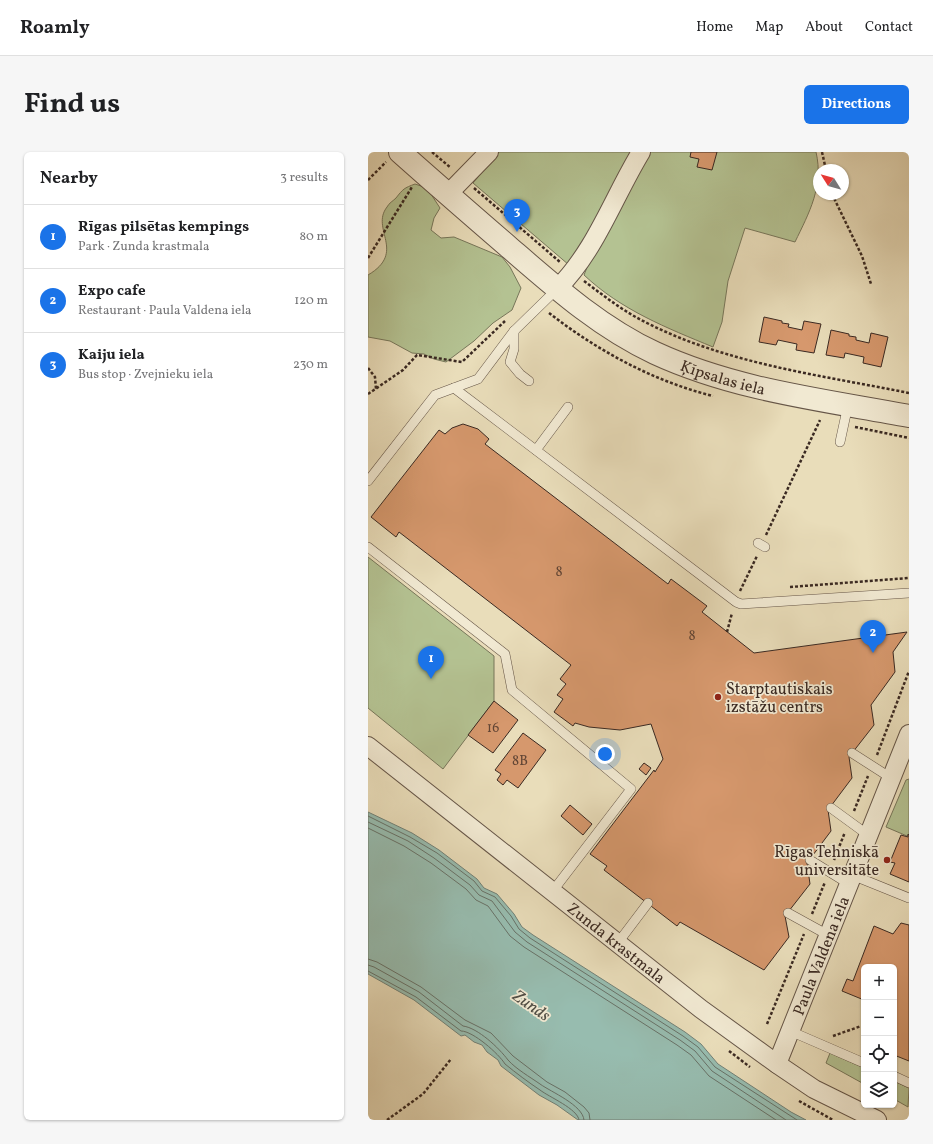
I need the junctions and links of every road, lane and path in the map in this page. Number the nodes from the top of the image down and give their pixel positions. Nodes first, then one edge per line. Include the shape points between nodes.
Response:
1 (432, 152) edge
2 (489, 152) edge
3 (640, 152) edge
4 (822, 152) edge
5 (393, 156) edge
6 (825, 164) edge
7 (462, 178) junction
8 (368, 180) edge
9 (414, 185) dead end
10 (448, 194) junction
11 (835, 200) edge
12 (368, 258) edge
13 (572, 272) junction
14 (871, 284) dead end
15 (557, 289) junction
16 (507, 319) dead end
17 (514, 331) junction
18 (368, 368) edge
19 (529, 381) dead end
20 (454, 388) junction
21 (376, 390) junction
22 (909, 393) edge
23 (368, 394) edge
24 (848, 405) junction
25 (568, 407) dead end
26 (909, 416) edge
27 (820, 420) dead end
28 (840, 442) dead end
29 (536, 450) junction
30 (368, 481) edge
31 (368, 547) edge
32 (909, 578) edge
33 (786, 587) dead end
34 (748, 590) dead end
35 (740, 591) junction
36 (909, 593) edge
37 (736, 602) junction
38 (727, 632) dead end
39 (909, 670) edge
40 (909, 734) edge
41 (368, 746) edge
42 (852, 753) dead end
43 (872, 766) junction
44 (891, 778) junction
45 (830, 808) dead end
46 (850, 822) junction
47 (868, 835) junction
48 (810, 860) dead end
49 (829, 872) junction
50 (850, 879) junction
51 (552, 892) junction
52 (909, 898) edge
53 (648, 903) dead end
54 (788, 913) dead end
55 (808, 924) junction
56 (828, 936) junction
57 (617, 944) junction
58 (766, 1024) dead end
59 (861, 1025) edge
60 (847, 1030) dead end
61 (790, 1031) junction
62 (451, 1059) dead end
63 (861, 1062) edge
64 (777, 1064) junction
65 (897, 1077) edge
66 (909, 1083) edge
67 (387, 1120) edge
68 (877, 1120) edge

1 - 7 path
2 - 7 street
3 - 13 street via 603,226
4 - 6 path
5 - 8 path
5 - 10 street, Ķīpsalas iela
7 - 10 street
7 - 13 path
9 - 12 path
10 - 15 street, Ķīpsalas iela
11 - 14 path via 862,256
13 - 15 street
13 - 22 path via 629,313 706,348 767,365
15 - 17 lane
15 - 24 street, Ķīpsalas iela via 588,313 661,356 727,380
16 - 21 path via 462,362 418,355
17 - 19 lane via 514,349 510,362
17 - 20 lane via 478,378
18 - 21 path via 375,377
20 - 29 lane
20 - 30 lane via 434,395
21 - 23 path
24 - 26 street, Ķīpsalas iela
24 - 28 lane
25 - 29 lane
27 - 35 path
29 - 37 lane
31 - 51 lane via 505,654 512,690 631,788
32 - 33 path
34 - 35 path
35 - 37 path
36 - 37 lane via 741,604
37 - 38 path
39 - 43 path
40 - 44 street, Paula Valdena iela
41 - 51 street, Zunda krastmala
42 - 43 lane
43 - 44 lane
43 - 46 path
44 - 47 street, Paula Valdena iela
45 - 46 lane
46 - 47 lane
46 - 49 path
47 - 50 street, Paula Valdena iela
48 - 49 lane
49 - 50 lane
49 - 55 path
50 - 52 lane
50 - 56 street, Paula Valdena iela
51 - 57 street, Zunda krastmala
53 - 57 lane
54 - 55 lane
55 - 56 lane
55 - 58 path
56 - 61 street, Paula Valdena iela
57 - 64 street, Zunda krastmala
59 - 60 path
61 - 63 lane
61 - 64 street, Paula Valdena iela
62 - 67 path via 423,1094
64 - 68 street, Zunda krastmala via 814,1089
65 - 66 lane

